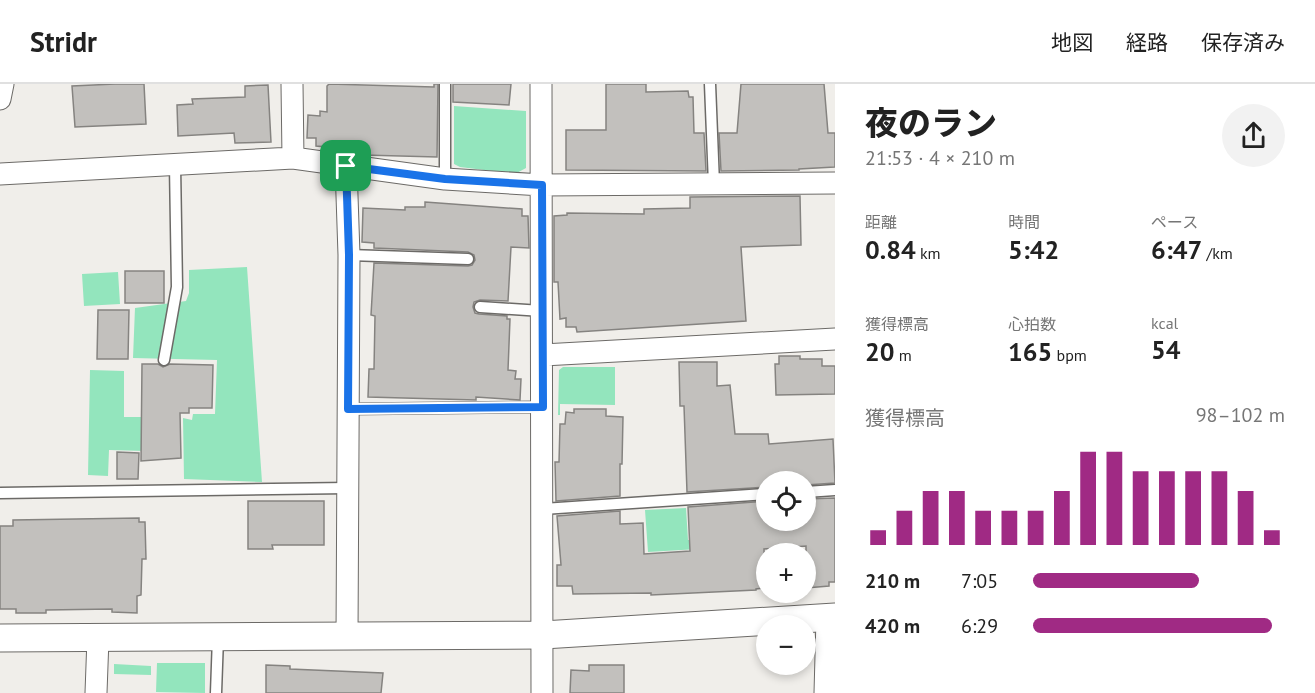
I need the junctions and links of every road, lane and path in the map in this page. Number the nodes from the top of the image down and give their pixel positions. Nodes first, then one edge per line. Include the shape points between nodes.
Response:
1 (3, 84) edge
2 (291, 84) edge
3 (445, 84) edge
4 (541, 84) edge
5 (710, 84) edge
6 (0, 99) edge
7 (294, 158) junction
8 (175, 165) junction
9 (346, 166) junction
10 (0, 174) edge
11 (445, 179) junction
12 (835, 183) edge
13 (714, 184) junction
14 (542, 185) junction
15 (349, 255) junction
16 (468, 259) dead end
17 (480, 307) dead end
18 (542, 311) junction
19 (835, 339) edge
20 (543, 355) junction
21 (164, 360) dead end
22 (543, 407) junction
23 (348, 409) junction
24 (348, 488) junction
25 (835, 490) edge
26 (816, 491) edge
27 (0, 493) edge
28 (756, 495) edge
29 (543, 508) junction
30 (831, 618) edge
31 (543, 635) junction
32 (218, 637) junction
33 (347, 637) junction
34 (0, 638) edge
35 (98, 638) junction
36 (96, 693) edge
37 (216, 693) edge
38 (542, 693) edge
39 (825, 693) edge

1 - 6 street
2 - 7 street
3 - 11 lane
4 - 14 street
5 - 13 lane
7 - 8 street
7 - 9 street
8 - 10 street
8 - 21 lane via 177,287
9 - 11 street
9 - 15 street
11 - 14 street
12 - 13 street
13 - 14 street
14 - 18 street
15 - 16 lane
15 - 23 street
17 - 18 lane
18 - 20 street
19 - 20 street
20 - 22 street
22 - 23 lane
22 - 29 street
23 - 24 street
24 - 27 lane
24 - 33 street
25 - 26 lane
28 - 29 lane
29 - 31 street
30 - 31 street
30 - 39 street
31 - 33 street
31 - 38 street
32 - 33 street
32 - 35 street
32 - 37 lane
34 - 35 street
35 - 36 street

